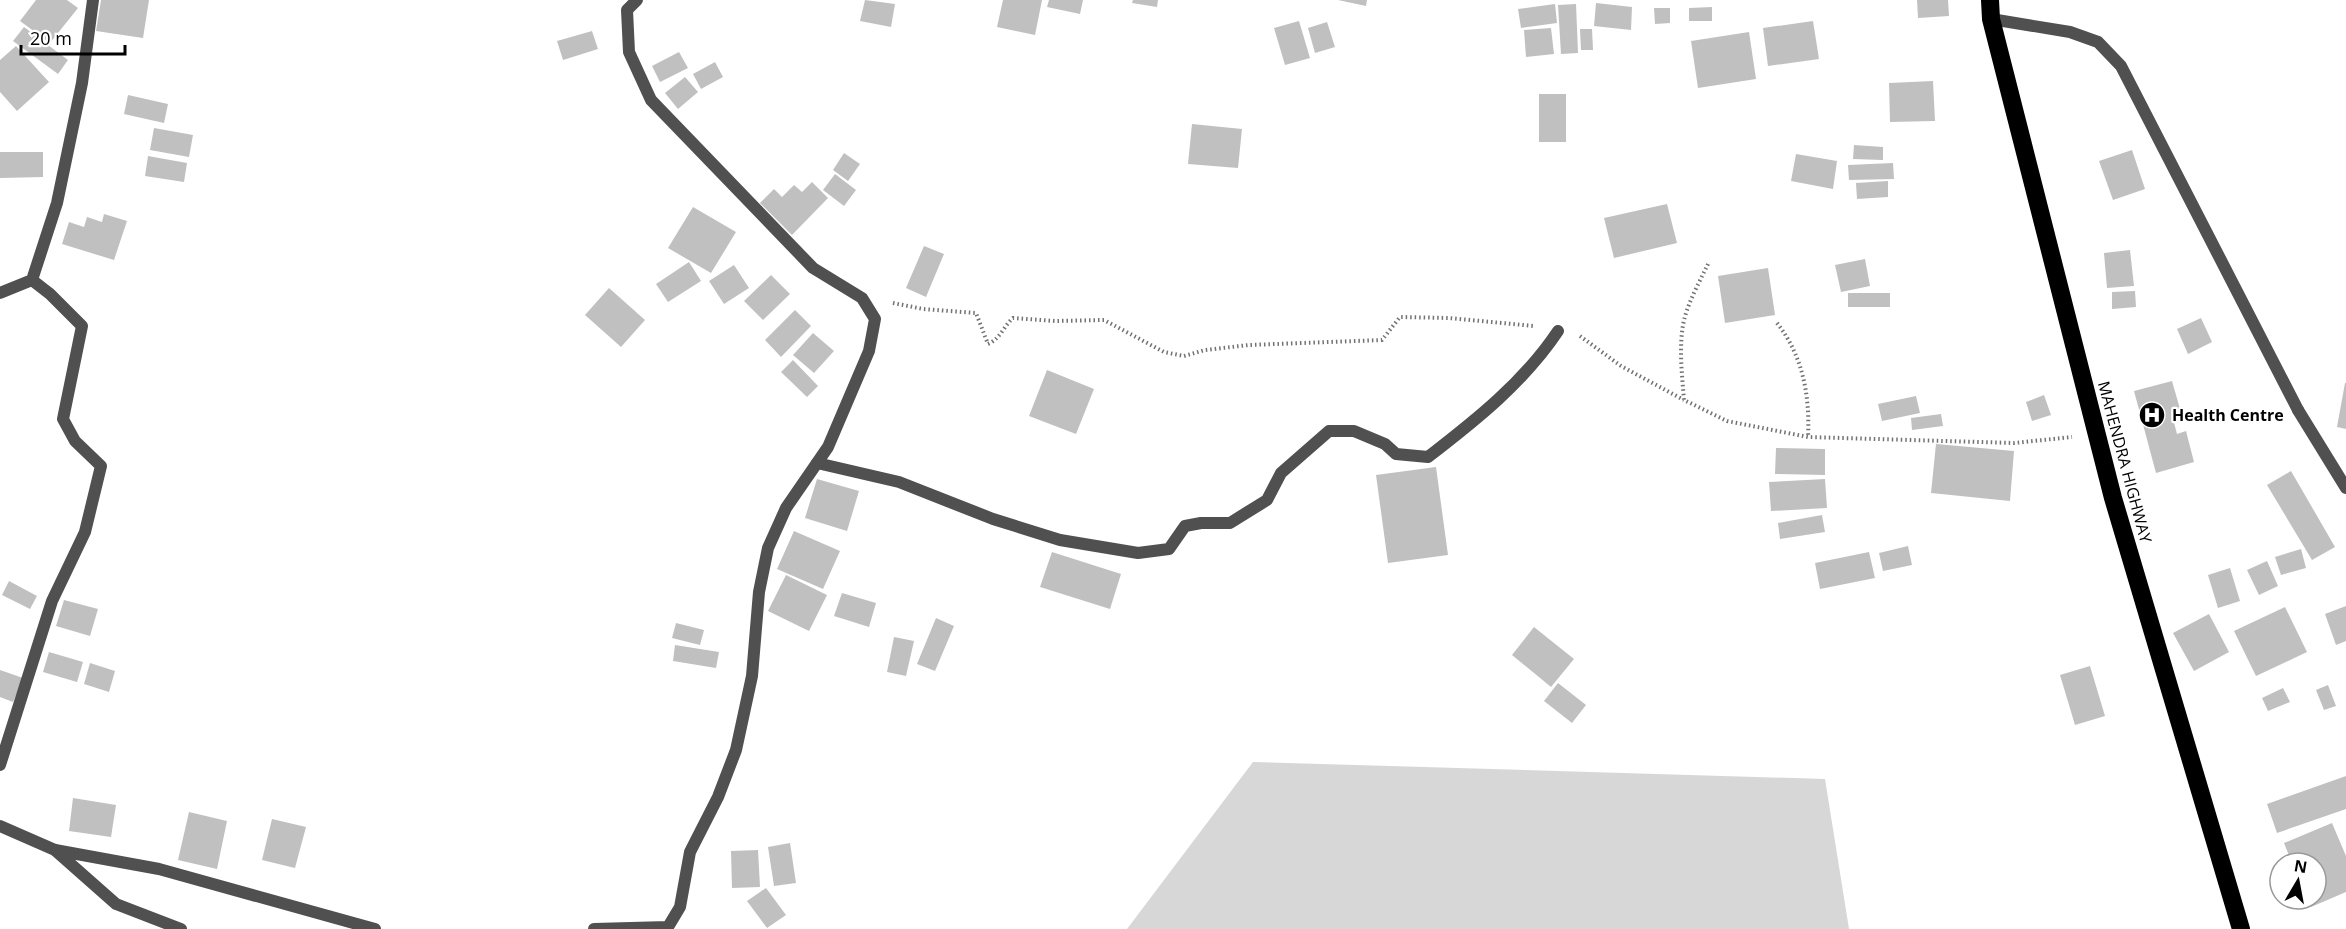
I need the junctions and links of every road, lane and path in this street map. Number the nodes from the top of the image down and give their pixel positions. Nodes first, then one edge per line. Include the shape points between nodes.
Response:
1 (93, 0) edge
2 (637, 0) edge
3 (1990, 0) edge
4 (1991, 19) junction
5 (1708, 264) dead end
6 (32, 280) junction
7 (0, 293) edge
8 (870, 312) junction
9 (1777, 323) dead end
10 (1558, 331) junction
11 (1684, 400) junction
12 (2096, 434) junction
13 (1808, 437) junction
14 (817, 463) junction
15 (2346, 488) edge
16 (0, 765) edge
17 (0, 826) edge
18 (55, 850) junction
19 (667, 928) edge
20 (2240, 928) edge
21 (181, 929) edge
22 (375, 929) edge
23 (594, 929) edge

1 - 6 street via 82,83 57,203
2 - 8 street via 627,10 629,52 651,99 813,268 862,298
3 - 4 highway, MAHENDRA HIGHWAY
4 - 12 highway, MAHENDRA HIGHWAY
4 - 15 street via 2070,32 2098,42 2121,66 2298,410
5 - 11 path via 1683,324
6 - 7 street
6 - 16 street via 82,326 63,419 75,441 101,466 85,532 52,601
8 - 10 path via 890,303 975,313 988,344 996,341 1013,318 1104,320 1164,352 1184,356 1249,345 1382,340 1400,317 1525,324
8 - 14 street via 875,319 869,351 828,447
9 - 13 path via 1805,381
10 - 11 path via 1579,336 1621,366
10 - 14 street via 1540,358 1489,409 1428,457 1396,454 1385,444 1354,431 1329,430 1281,472 1267,500 1230,523 1185,526 1169,549 1160,551 1138,554 1060,540 899,482
11 - 13 path via 1727,422
12 - 13 path via 2014,443
12 - 20 highway, MAHENDRA HIGHWAY
14 - 19 street via 786,508 768,548 759,592 752,676 736,750 690,852 680,907
17 - 18 street
18 - 21 street via 116,904
18 - 22 street via 159,869
19 - 23 street

